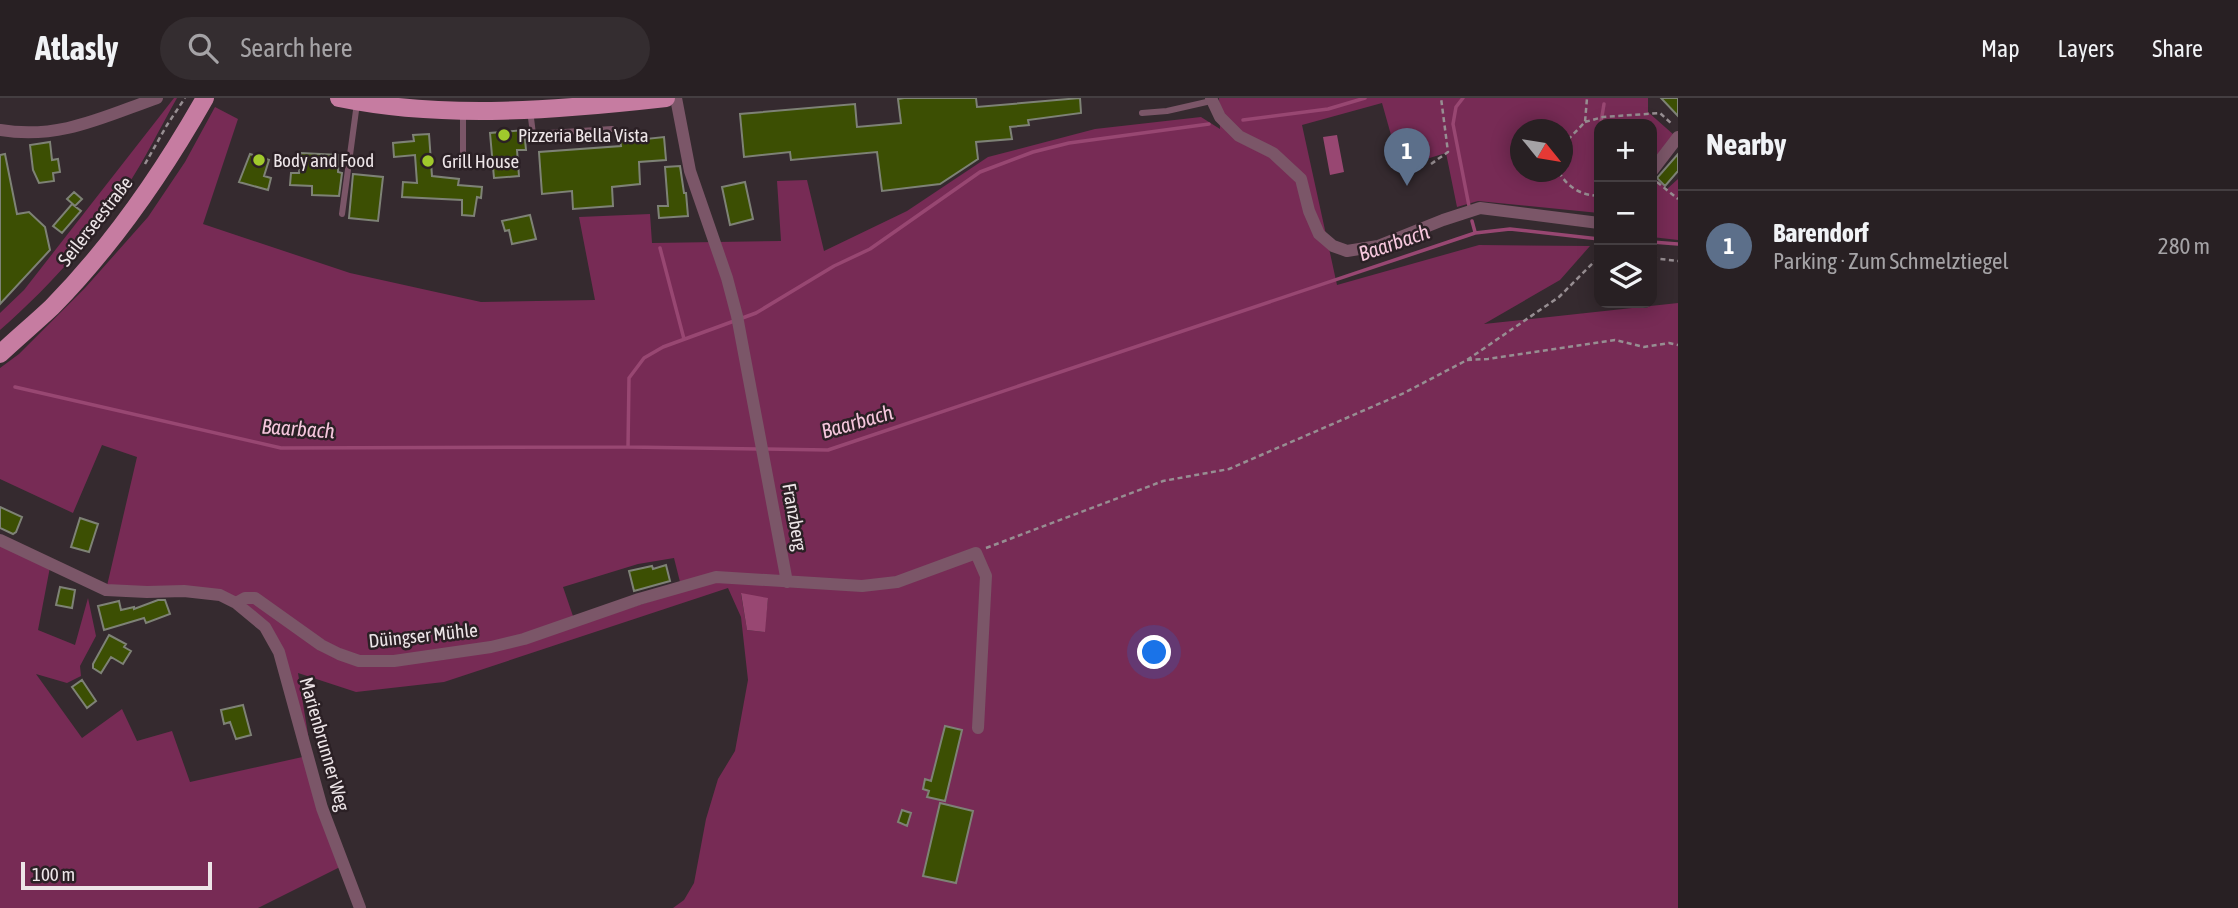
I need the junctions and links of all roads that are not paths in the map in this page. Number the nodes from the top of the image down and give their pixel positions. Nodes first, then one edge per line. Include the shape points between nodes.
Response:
1 (157, 98) edge
2 (205, 98) edge
3 (666, 98) edge
4 (676, 98) edge
5 (1211, 99) edge
6 (348, 100) edge
7 (629, 100) edge
8 (530, 109) junction
9 (463, 111) junction
10 (1142, 113) dead end
11 (612, 129) dead end
12 (0, 130) edge
13 (1678, 137) edge
14 (1657, 164) edge
15 (463, 165) dead end
16 (342, 214) dead end
17 (1594, 222) edge
18 (0, 354) edge
19 (0, 540) edge
20 (787, 582) junction
21 (236, 603) junction
22 (978, 728) dead end
23 (360, 908) edge

1 - 12 street via 61,131 21,134
2 - 18 main road, Seilerseestraße via 124,221 52,306
3 - 7 main road
4 - 20 street, Franzberg via 690,170 738,322
5 - 10 lane
5 - 17 street via 1220,117 1240,136 1273,152 1301,180 1319,234 1347,251 1378,246 1480,208
6 - 9 main road
6 - 16 lane
7 - 8 main road
8 - 9 main road
8 - 11 lane via 533,134
9 - 15 lane
13 - 14 street
19 - 21 street, Düingser Mühle via 106,590 184,591 220,595
20 - 21 street, Düingser Mühle via 716,577 524,639 394,661 359,661 339,654 255,598
20 - 22 street via 862,586 897,582 976,553 986,576
21 - 23 street, Marienbrunner Weg via 265,627 279,652 322,808

